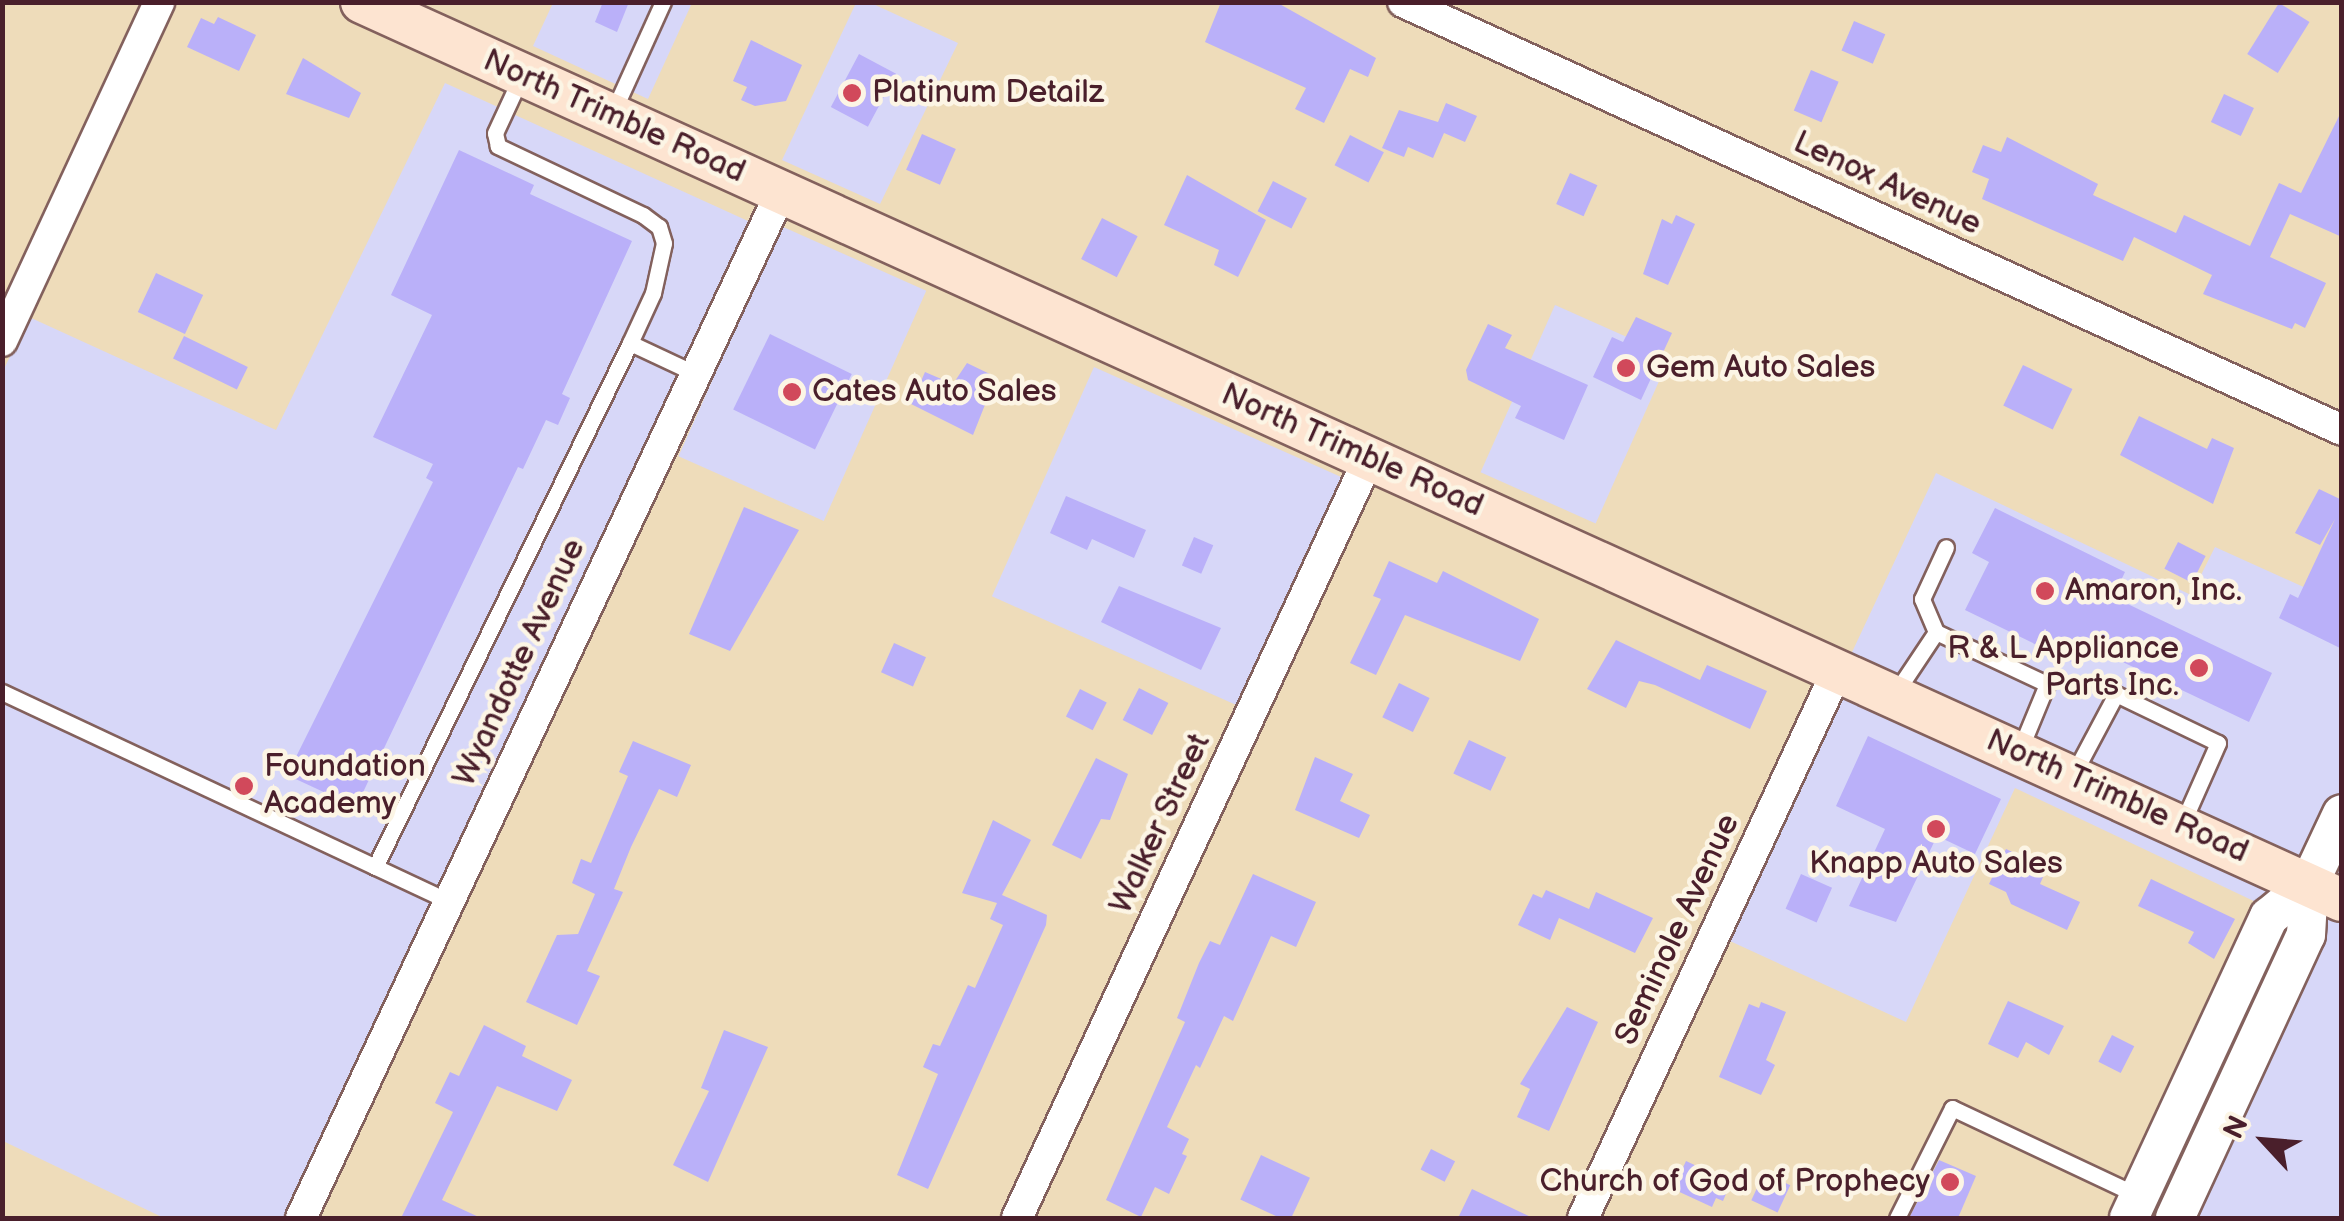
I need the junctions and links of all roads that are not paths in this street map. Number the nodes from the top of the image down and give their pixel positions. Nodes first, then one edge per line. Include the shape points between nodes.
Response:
1 (158, 2) edge
2 (362, 2) edge
3 (664, 2) edge
4 (1403, 2) edge
5 (522, 75) junction
6 (612, 115) junction
7 (781, 192) junction
8 (2, 341) edge
9 (630, 343) junction
10 (694, 373) junction
11 (2342, 430) edge
12 (1369, 458) junction
13 (1946, 547) dead end
14 (1936, 632) junction
15 (1838, 671) junction
16 (2, 692) edge
17 (1894, 696) junction
18 (2019, 752) junction
19 (2073, 776) junction
20 (2342, 814) edge
21 (2182, 826) junction
22 (375, 867) junction
23 (2325, 892) edge
24 (448, 901) junction
25 (2156, 1210) edge
26 (301, 1218) edge
27 (1017, 1218) edge
28 (1583, 1218) edge
29 (1898, 1218) edge

1 - 8 street
2 - 5 main road, North Trimble Road
3 - 6 lane
4 - 11 street, Lenox Avenue
5 - 6 main road, North Trimble Road
5 - 9 lane via 496,133 498,146 659,227 664,243 653,293
6 - 7 main road, North Trimble Road
7 - 10 street, Wyandotte Avenue
7 - 12 main road, North Trimble Road
9 - 10 lane
9 - 22 lane
10 - 24 street, Wyandotte Avenue
12 - 15 main road, North Trimble Road
12 - 27 street, Walker Street
13 - 14 lane via 1922,599
14 - 17 lane
14 - 18 lane via 2047,684
15 - 17 main road, North Trimble Road
15 - 28 street, Seminole Avenue
16 - 22 lane
17 - 18 main road, North Trimble Road
18 - 19 main road, North Trimble Road
19 - 21 main road, North Trimble Road
19 - 21 lane via 2116,694 2218,743
20 - 23 street
21 - 23 main road, North Trimble Road
22 - 24 lane
23 - 25 street via 2269,917
24 - 26 street, Wyandotte Avenue
25 - 29 lane via 1952,1108

